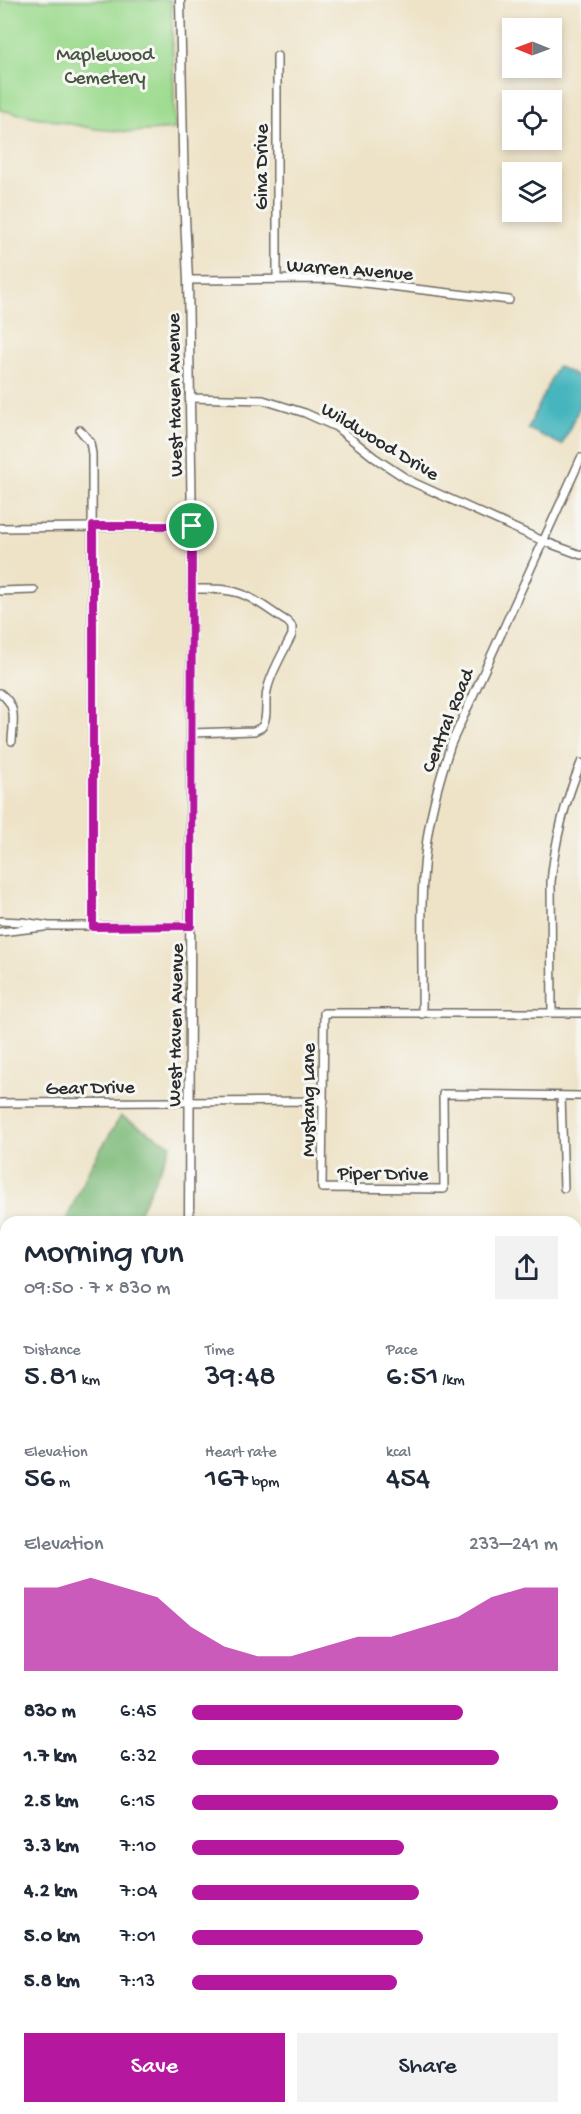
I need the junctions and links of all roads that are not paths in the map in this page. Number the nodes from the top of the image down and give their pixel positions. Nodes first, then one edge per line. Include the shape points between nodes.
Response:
1 (180, 0) edge
2 (277, 56) dead end
3 (277, 278) junction
4 (188, 280) junction
5 (509, 300) dead end
6 (190, 398) junction
7 (80, 430) dead end
8 (581, 458) edge
9 (93, 526) junction
10 (192, 526) junction
11 (0, 528) edge
12 (543, 541) junction
13 (581, 555) edge
14 (192, 589) junction
15 (34, 590) dead end
16 (0, 591) edge
17 (0, 693) edge
18 (191, 733) junction
19 (12, 741) dead end
20 (581, 763) edge
21 (0, 921) edge
22 (49, 926) junction
23 (191, 926) junction
24 (93, 927) junction
25 (0, 932) edge
26 (552, 1013) junction
27 (581, 1013) edge
28 (422, 1014) junction
29 (561, 1096) junction
30 (581, 1096) edge
31 (189, 1101) junction
32 (324, 1101) junction
33 (0, 1103) edge
34 (322, 1188) joint
35 (564, 1188) dead end
36 (189, 1216) edge

1 - 4 street, West Haven Avenue
2 - 3 street, Gina Drive
3 - 4 street, Warren Avenue
3 - 5 street, Warren Avenue via 330,279
4 - 6 street, West Haven Avenue
6 - 10 street, West Haven Avenue
6 - 12 street, Wildwood Drive via 264,400 305,413 336,427 410,481
7 - 9 street via 90,442 92,454
8 - 12 street, Central Road
9 - 10 street
9 - 11 street
9 - 24 street
10 - 14 street, West Haven Avenue
12 - 13 street, Wildwood Drive
12 - 28 street, Central Road via 451,744 439,781 423,882
14 - 18 street, West Haven Avenue
14 - 18 street via 237,592 288,622 292,635 266,692 262,728
15 - 16 street
17 - 19 street via 13,707
18 - 23 street, West Haven Avenue
20 - 26 street via 564,808 553,862
21 - 22 street
22 - 24 street
22 - 25 street
23 - 24 street
23 - 31 street, West Haven Avenue
26 - 27 street
26 - 28 street
28 - 32 street, Mustang Lane via 324,1013
29 - 30 street
29 - 34 street, Piper Drive via 444,1094 444,1189
29 - 35 street
31 - 32 street, Gear Drive
31 - 33 street, Gear Drive
31 - 36 street, West Haven Avenue
32 - 34 street, Mustang Lane

